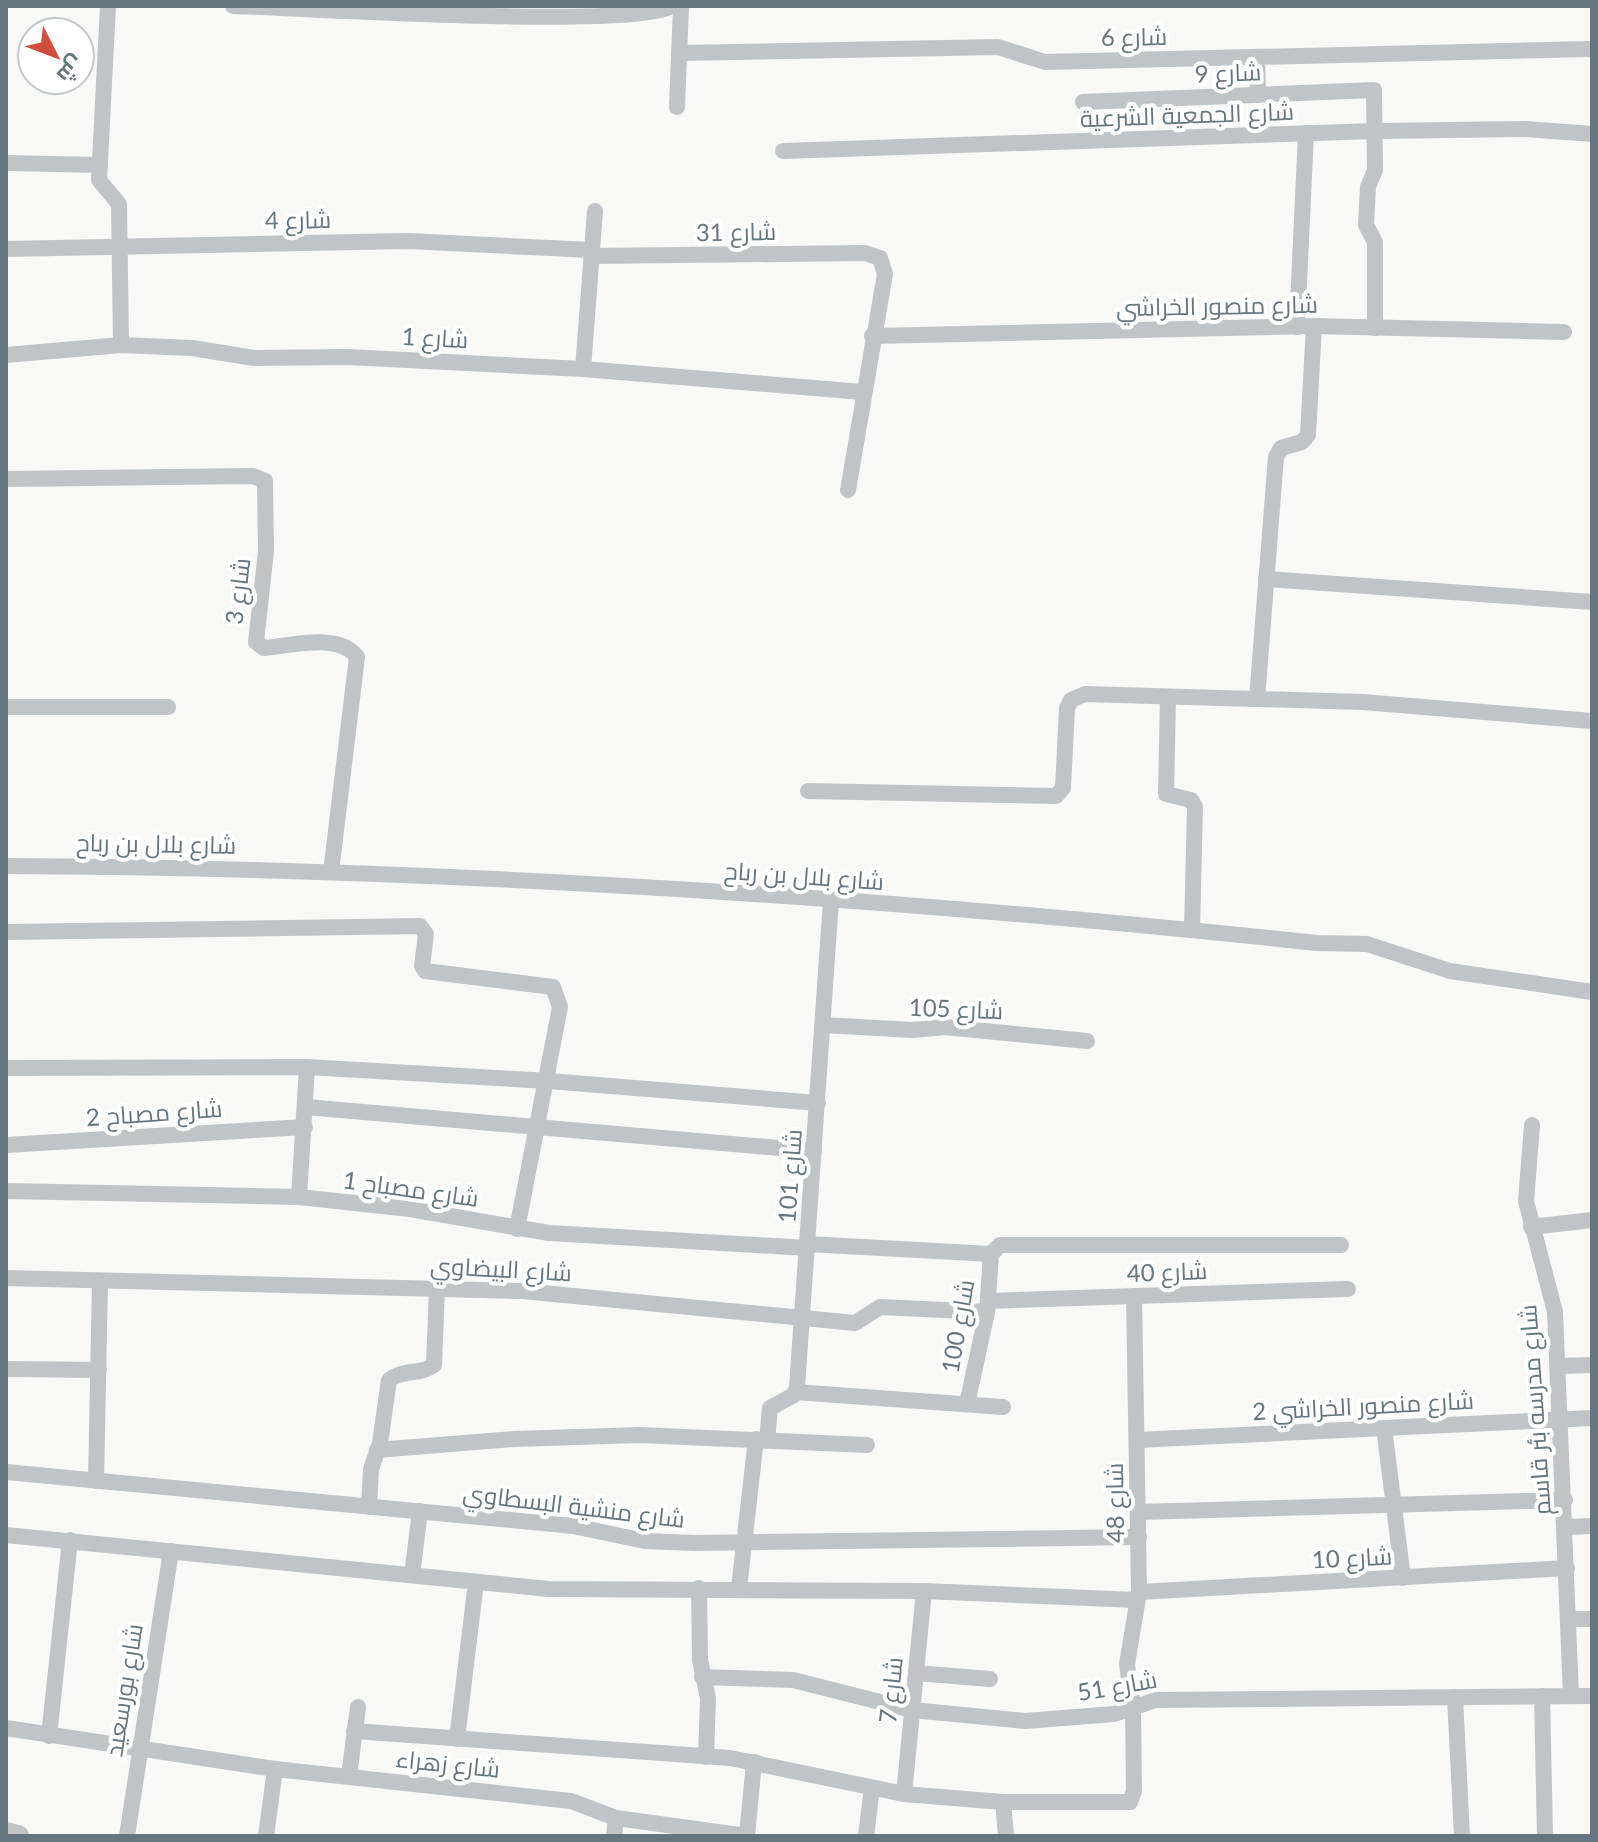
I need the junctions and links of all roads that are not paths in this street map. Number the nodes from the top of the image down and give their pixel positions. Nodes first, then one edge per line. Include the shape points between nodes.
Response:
1 (108, 6) edge
2 (233, 6) edge
3 (671, 6) edge
4 (681, 6) edge
5 (1592, 49) edge
6 (679, 53) junction
7 (1257, 57) junction
8 (1258, 95) junction
9 (1083, 102) dead end
10 (677, 107) dead end
11 (1376, 131) junction
12 (1306, 133) junction
13 (1592, 134) edge
14 (783, 151) dead end
15 (6, 163) edge
16 (100, 165) junction
17 (595, 211) dead end
18 (121, 247) junction
19 (6, 249) edge
20 (591, 253) junction
21 (1306, 326) junction
22 (1375, 328) junction
23 (1564, 332) dead end
24 (872, 336) junction
25 (121, 345) junction
26 (6, 355) edge
27 (583, 369) junction
28 (863, 392) junction
29 (6, 479) edge
30 (848, 490) dead end
31 (1266, 579) junction
32 (1592, 602) edge
33 (1168, 697) junction
34 (1257, 699) junction
35 (6, 707) edge
36 (168, 707) dead end
37 (1592, 721) edge
38 (808, 791) dead end
39 (6, 866) edge
40 (331, 872) junction
41 (831, 900) junction
42 (1192, 930) junction
43 (6, 932) edge
44 (1592, 992) edge
45 (823, 1025) junction
46 (1087, 1041) dead end
47 (307, 1067) junction
48 (6, 1068) edge
49 (549, 1081) junction
50 (818, 1103) junction
51 (306, 1107) junction
52 (1532, 1125) dead end
53 (305, 1127) junction
54 (539, 1127) junction
55 (6, 1145) edge
56 (814, 1151) junction
57 (6, 1191) edge
58 (299, 1197) junction
59 (1592, 1220) edge
60 (1531, 1227) junction
61 (517, 1229) junction
62 (1341, 1245) dead end
63 (808, 1246) junction
64 (991, 1254) junction
65 (6, 1278) edge
66 (100, 1281) junction
67 (437, 1288) junction
68 (1348, 1289) dead end
69 (1134, 1296) junction
70 (988, 1306) junction
71 (804, 1318) junction
72 (1592, 1365) edge
73 (1559, 1366) junction
74 (6, 1369) edge
75 (99, 1370) junction
76 (795, 1392) junction
77 (967, 1404) junction
78 (1003, 1407) dead end
79 (1592, 1418) edge
80 (1561, 1420) junction
81 (1384, 1428) junction
82 (762, 1440) junction
83 (1137, 1440) junction
84 (867, 1445) dead end
85 (377, 1450) junction
86 (6, 1472) edge
87 (96, 1481) junction
88 (1565, 1500) junction
89 (1393, 1504) junction
90 (369, 1507) junction
91 (420, 1511) junction
92 (1138, 1512) junction
93 (1592, 1526) edge
94 (1566, 1527) junction
95 (6, 1535) edge
96 (1139, 1537) junction
97 (70, 1540) junction
98 (744, 1542) junction
99 (171, 1551) junction
100 (1567, 1568) junction
101 (412, 1575) junction
102 (1403, 1578) junction
103 (476, 1582) junction
104 (699, 1588) junction
105 (739, 1588) junction
106 (924, 1591) junction
107 (1138, 1596) junction
108 (1569, 1619) junction
109 (1592, 1619) edge
110 (916, 1673) junction
111 (702, 1677) junction
112 (990, 1679) dead end
113 (1542, 1696) junction
114 (1571, 1696) junction
115 (1592, 1696) edge
116 (1455, 1697) junction
117 (358, 1707) dead end
118 (1133, 1707) junction
119 (912, 1710) junction
120 (6, 1728) edge
121 (354, 1731) junction
122 (49, 1736) junction
123 (457, 1739) junction
124 (140, 1750) junction
125 (706, 1757) junction
126 (754, 1762) junction
127 (275, 1769) junction
128 (349, 1776) junction
129 (872, 1788) junction
130 (904, 1794) junction
131 (1003, 1802) junction
132 (616, 1818) junction
133 (6, 1833) edge
134 (18, 1836) edge
135 (127, 1836) edge
136 (266, 1836) edge
137 (614, 1836) edge
138 (747, 1836) edge
139 (866, 1836) edge
140 (1006, 1836) edge
141 (1462, 1836) edge
142 (1545, 1836) edge

1 - 16 street
2 - 3 street via 545,16 652,14
4 - 6 street
5 - 7 street, شارع 6
6 - 7 street, شارع 6 via 998,47 1036,61
6 - 10 street
7 - 8 street
8 - 9 street, شارع 9
8 - 11 street, شارع 9 via 1375,91
11 - 12 street, شارع الجمعية الشرعية
11 - 13 street, شارع الجمعية الشرعية via 1525,129
11 - 22 street via 1366,225 1375,242
12 - 14 street, شارع الجمعية الشرعية
12 - 21 street
15 - 16 street
16 - 18 street via 100,185 119,204
17 - 20 street
18 - 19 street, شارع 4
18 - 20 street, شارع 4 via 408,241
18 - 25 street
20 - 24 street, شارع 31 via 865,253 880,258 885,274
20 - 27 street
21 - 22 street, شارع منصور الخراشي
21 - 24 street, شارع منصور الخراشي
21 - 31 street via 1310,428 1306,439 1281,448 1276,457
22 - 23 street, شارع منصور الخراشي
24 - 28 street
25 - 26 street, شارع 1
25 - 27 street, شارع 1 via 254,358 348,357
27 - 28 street, شارع 1
28 - 30 street
29 - 40 street, شارع 3 via 253,476 265,481 266,551 256,642 264,648 331,642 351,648 357,657
31 - 32 street
31 - 34 street
33 - 34 street
33 - 38 street via 1085,694 1071,700 1065,719 1063,788 1056,796
33 - 42 street via 1166,794 1191,800 1195,807
34 - 37 street
35 - 36 street
39 - 40 street, شارع بلال بن رباح
40 - 41 street, شارع بلال بن رباح
41 - 42 street, شارع بلال بن رباح
41 - 45 street, شارع 101
42 - 44 street, شارع بلال بن رباح via 1367,944 1450,971
43 - 49 street via 420,926 426,934 425,971 553,987 560,1007
45 - 46 street, شارع 105 via 945,1027
45 - 50 street, شارع 101
47 - 48 street
47 - 49 street
47 - 51 street
49 - 50 street
49 - 54 street
50 - 56 street, شارع 101
51 - 53 street
51 - 54 street
52 - 60 street, شارع مدرسه بئر قاسم via 1525,1184
53 - 55 street, شارع مصباح 2
53 - 58 street
54 - 56 street
54 - 61 street
56 - 63 street, شارع 101
57 - 58 street, شارع مصباح 1
58 - 61 street, شارع مصباح 1 via 410,1209
59 - 60 street
60 - 73 street, شارع مدرسه بئر قاسم via 1555,1312
61 - 63 street, شارع مصباح 1
62 - 64 street, شارع مصباح 1 via 1000,1245
63 - 64 street, شارع مصباح 1
63 - 71 street, شارع 101
64 - 70 street, شارع 100
65 - 66 street, شارع البيضاوي
66 - 67 street, شارع البيضاوي
66 - 75 street
67 - 71 street, شارع البيضاوي via 582,1295
67 - 85 street via 434,1365 389,1380
68 - 69 street, شارع 40
69 - 70 street, شارع 40
69 - 83 street, شارع 48
70 - 71 street, شارع البيضاوي via 880,1307 859,1322
70 - 77 street, شارع 100
71 - 76 street, شارع 101
72 - 73 street
73 - 80 street, شارع مدرسه بئر قاسم
74 - 75 street
75 - 87 street
76 - 77 street
76 - 82 street via 770,1408
77 - 78 street
79 - 80 street, شارع منصور الخراشي 2
80 - 81 street, شارع منصور الخراشي 2
80 - 88 street, شارع مدرسه بئر قاسم
81 - 83 street, شارع منصور الخراشي 2
81 - 89 street
82 - 84 street
82 - 85 street via 640,1435
82 - 98 street
83 - 92 street, شارع 48
85 - 90 street
86 - 87 street, شارع منشية البسطاوي
87 - 90 street, شارع منشية البسطاوي
88 - 89 street
88 - 94 street, شارع مدرسه بئر قاسم
89 - 92 street
89 - 102 street
90 - 91 street, شارع منشية البسطاوي
91 - 98 street, شارع منشية البسطاوي via 573,1526 645,1541
91 - 101 street
92 - 96 street, شارع 48
93 - 94 street
94 - 100 street, شارع مدرسه بئر قاسم
95 - 97 street, شارع 10
96 - 98 street, شارع منشية البسطاوي
96 - 107 street, شارع 48
97 - 99 street, شارع 10
97 - 122 street
98 - 105 street
99 - 101 street, شارع 10
99 - 124 street, شارع بورسعيد
100 - 102 street, شارع 10
100 - 108 street, شارع مدرسه بئر قاسم
101 - 103 street, شارع 10
102 - 107 street, شارع 10
103 - 104 street, شارع 10 via 581,1590
103 - 123 street
104 - 105 street, شارع 10
104 - 111 street
105 - 106 street, شارع 10
106 - 107 street, شارع 10
106 - 110 street, شارع 7
107 - 118 street, شارع 48 via 1127,1664
108 - 109 street
108 - 114 street, شارع مدرسه بئر قاسم
110 - 112 street
110 - 119 street, شارع 7
111 - 119 street, شارع 51 via 793,1680
111 - 125 street via 708,1698
113 - 114 street, شارع 51
113 - 116 street, شارع 51
113 - 142 street
114 - 115 street, شارع 51
116 - 118 street, شارع 51 via 1156,1700
116 - 141 street
117 - 121 street
118 - 119 street, شارع 51 via 1114,1714 1025,1721
118 - 131 street, شارع 48 via 1130,1802
119 - 130 street, شارع 7
120 - 122 street, شارع زهراء
121 - 123 street
121 - 128 street
122 - 124 street, شارع زهراء
123 - 125 street
124 - 127 street, شارع زهراء
124 - 135 street, شارع بورسعيد
125 - 126 street
126 - 129 street
126 - 138 street
127 - 128 street, شارع زهراء
127 - 136 street
128 - 132 street, شارع زهراء via 571,1801
129 - 130 street
129 - 139 street
130 - 131 street
131 - 140 street
132 - 137 street
132 - 138 street, شارع زهراء
133 - 134 street

